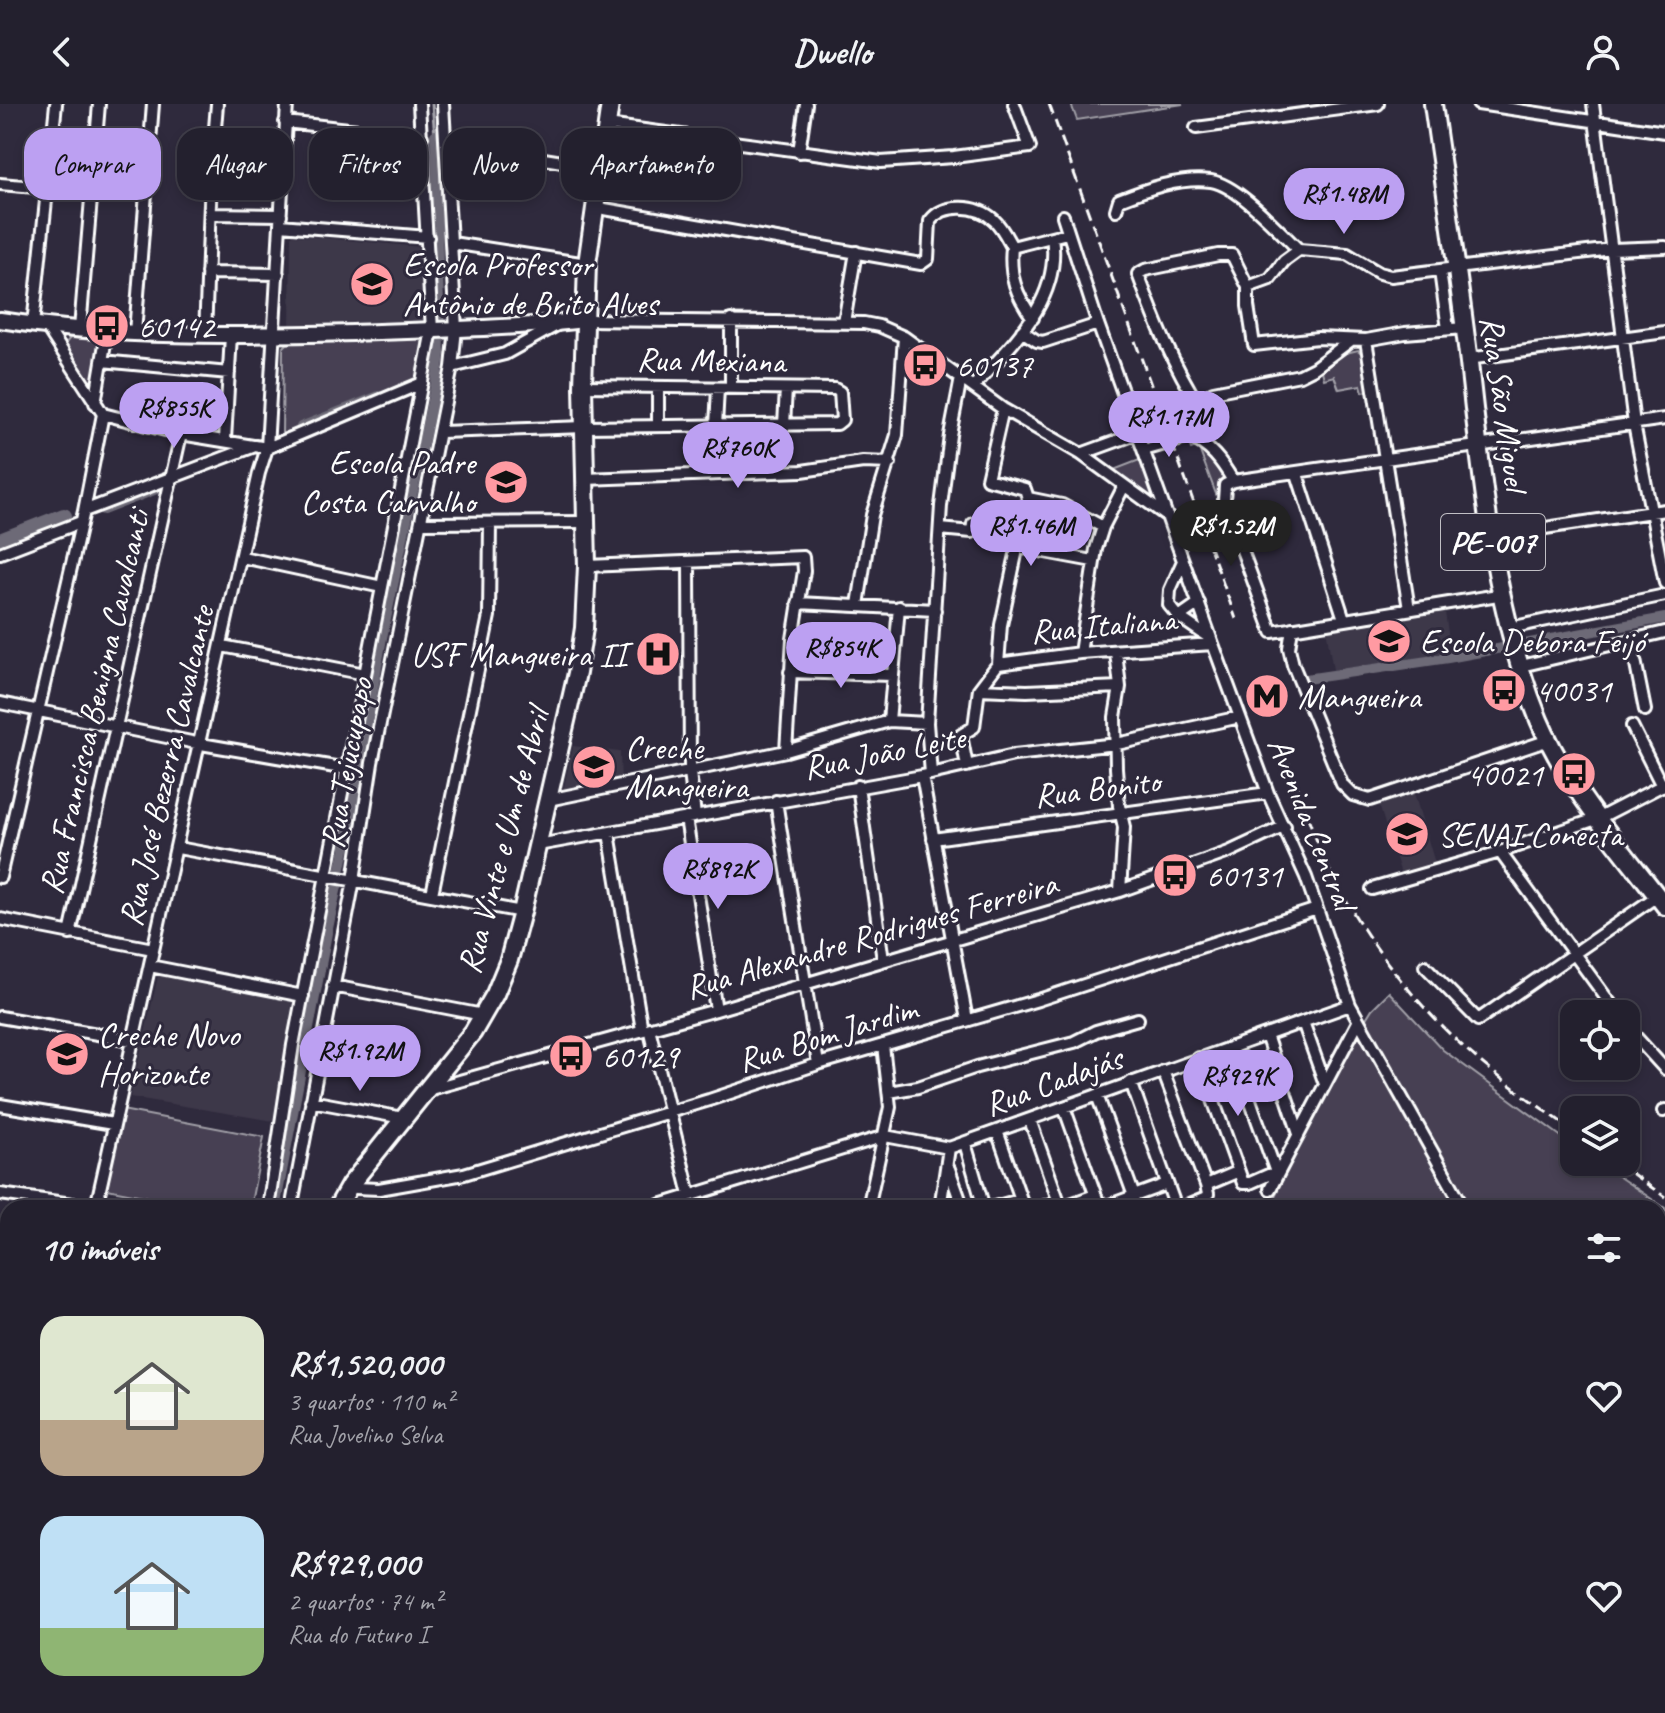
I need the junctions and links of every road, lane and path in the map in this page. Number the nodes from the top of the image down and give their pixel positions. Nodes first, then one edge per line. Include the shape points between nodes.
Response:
1 (56, 104) edge
2 (99, 104) edge
3 (153, 104) edge
4 (217, 104) edge
5 (287, 104) edge
6 (419, 104) edge
7 (443, 104) edge
8 (610, 104) edge
9 (806, 104) edge
10 (1014, 104) edge
11 (1378, 104) edge
12 (1433, 104) edge
13 (1478, 104) edge
14 (1593, 104) edge
15 (285, 122) junction
16 (1594, 123) junction
17 (607, 125) junction
18 (53, 128) edge
19 (215, 128) edge
20 (285, 128) edge
21 (340, 128) edge
22 (421, 128) edge
23 (445, 128) edge
24 (606, 128) edge
25 (1196, 128) dead end
26 (1665, 132) edge
27 (799, 152) junction
28 (0, 184) edge
29 (24, 186) edge
30 (46, 200) edge
31 (211, 200) edge
32 (282, 200) edge
33 (426, 200) edge
34 (449, 200) edge
35 (594, 200) edge
36 (593, 207) junction
37 (1116, 210) dead end
38 (210, 214) junction
39 (1063, 216) dead end
40 (281, 220) junction
41 (1067, 233) junction
42 (428, 237) junction
43 (1052, 237) junction
44 (452, 243) junction
45 (1012, 247) junction
46 (1665, 247) edge
47 (1612, 249) junction
48 (1299, 250) junction
49 (856, 252) junction
50 (587, 264) junction
51 (1448, 270) junction
52 (207, 273) junction
53 (278, 274) junction
54 (1248, 287) junction
55 (1033, 318) junction
56 (0, 320) edge
57 (584, 320) junction
58 (731, 320) junction
59 (844, 322) junction
60 (561, 323) junction
61 (1098, 324) junction
62 (40, 326) junction
63 (80, 329) junction
64 (454, 329) junction
65 (1456, 329) junction
66 (433, 330) junction
67 (1022, 331) junction
68 (107, 332) junction
69 (1665, 332) edge
70 (135, 333) junction
71 (205, 335) junction
72 (231, 335) junction
73 (274, 335) junction
74 (1623, 336) junction
75 (904, 337) junction
76 (1366, 340) junction
77 (1350, 341) junction
78 (1468, 359) junction
79 (102, 361) junction
80 (452, 367) junction
81 (229, 373) junction
82 (961, 378) junction
83 (422, 383) junction
84 (583, 386) junction
85 (658, 387) junction
86 (973, 387) junction
87 (718, 388) junction
88 (731, 388) junction
89 (786, 389) junction
90 (95, 403) junction
91 (1200, 407) junction
92 (1003, 409) junction
93 (103, 414) junction
94 (1665, 419) edge
95 (1634, 424) junction
96 (784, 425) junction
97 (658, 426) junction
98 (716, 426) junction
99 (585, 427) junction
100 (441, 432) junction
101 (1138, 433) junction
102 (181, 434) junction
103 (225, 440) junction
104 (1478, 445) junction
105 (261, 447) junction
106 (1144, 450) junction
107 (1081, 454) junction
108 (1385, 459) junction
109 (890, 463) junction
110 (1297, 474) junction
111 (172, 478) junction
112 (585, 479) junction
113 (1233, 481) junction
114 (1124, 486) junction
115 (1028, 496) junction
116 (1665, 510) edge
117 (1651, 512) junction
118 (82, 516) junction
119 (1168, 517) junction
120 (586, 522) junction
121 (422, 523) junction
122 (490, 523) junction
123 (1103, 527) junction
124 (940, 529) junction
125 (1021, 533) junction
126 (1492, 536) junction
127 (1018, 547) junction
128 (0, 553) edge
129 (242, 557) junction
130 (1093, 561) junction
131 (1183, 561) junction
132 (689, 563) junction
133 (587, 566) junction
134 (1665, 583) edge
135 (382, 587) junction
136 (1504, 594) junction
137 (1665, 595) edge
138 (798, 603) junction
139 (1199, 603) junction
140 (858, 605) junction
141 (899, 607) junction
142 (1409, 609) junction
143 (935, 610) junction
144 (1179, 617) junction
145 (1344, 619) junction
146 (1292, 628) junction
147 (1665, 632) edge
148 (1513, 639) junction
149 (1631, 640) junction
150 (1212, 642) junction
151 (222, 646) junction
152 (1116, 652) junction
153 (1080, 653) junction
154 (998, 664) junction
155 (1521, 666) junction
156 (790, 672) junction
157 (365, 674) junction
158 (892, 675) junction
159 (1120, 687) junction
160 (979, 689) junction
161 (0, 703) edge
162 (39, 710) junction
163 (1645, 710) dead end
164 (1240, 717) junction
165 (889, 721) junction
166 (927, 723) junction
167 (118, 725) junction
168 (1632, 726) dead end
169 (1549, 740) junction
170 (201, 744) junction
171 (1117, 744) junction
172 (786, 751) junction
173 (967, 766) junction
174 (347, 769) junction
175 (690, 772) junction
176 (926, 775) junction
177 (1664, 785) edge
178 (858, 786) junction
179 (1268, 793) junction
180 (548, 800) junction
181 (776, 801) junction
182 (1123, 814) junction
183 (691, 817) junction
184 (1599, 818) junction
185 (1285, 826) junction
186 (609, 833) junction
187 (933, 839) junction
188 (538, 845) junction
189 (178, 848) junction
190 (1500, 852) junction
191 (0, 877) edge
192 (329, 877) junction
193 (351, 880) junction
194 (1372, 889) dead end
195 (1120, 891) junction
196 (432, 894) junction
197 (1661, 901) edge
198 (1317, 909) junction
199 (522, 912) junction
200 (0, 919) edge
201 (70, 934) junction
202 (951, 941) junction
203 (153, 949) junction
204 (1575, 954) junction
205 (883, 960) junction
206 (150, 966) junction
207 (1425, 966) dead end
208 (804, 983) junction
209 (333, 986) junction
210 (303, 996) junction
211 (1608, 1000) edge
212 (1350, 1005) junction
213 (716, 1010) junction
214 (483, 1015) junction
215 (0, 1017) edge
216 (1138, 1019) dead end
217 (967, 1020) junction
218 (1303, 1022) junction
219 (1358, 1022) junction
220 (645, 1029) junction
221 (1266, 1035) junction
222 (132, 1040) junction
223 (1640, 1041) edge
224 (883, 1045) junction
225 (1231, 1047) junction
226 (1198, 1058) junction
227 (453, 1059) junction
228 (818, 1064) junction
229 (1665, 1069) edge
230 (1163, 1071) junction
231 (466, 1080) junction
232 (1131, 1082) junction
233 (1325, 1084) junction
234 (426, 1090) junction
235 (889, 1092) junction
236 (1097, 1095) junction
237 (311, 1101) junction
238 (0, 1105) edge
239 (1064, 1107) junction
240 (670, 1112) junction
241 (403, 1118) junction
242 (1030, 1120) junction
243 (113, 1124) junction
244 (997, 1131) junction
245 (1299, 1134) junction
246 (885, 1136) junction
247 (965, 1143) junction
248 (949, 1148) junction
249 (947, 1165) junction
250 (1237, 1172) junction
251 (1276, 1174) junction
252 (1167, 1184) junction
253 (350, 1185) junction
254 (1206, 1185) junction
255 (1270, 1189) dead end
256 (0, 1194) edge
257 (690, 1195) junction
258 (1095, 1195) junction
259 (1134, 1196) junction
260 (33, 1200) edge
261 (97, 1200) edge
262 (269, 1200) edge
263 (293, 1200) edge
264 (342, 1200) edge
265 (678, 1200) edge
266 (870, 1200) edge
267 (941, 1200) edge
268 (960, 1200) edge
269 (982, 1200) edge
270 (1021, 1200) edge
271 (1059, 1200) edge
272 (1076, 1200) edge
273 (1097, 1200) edge
274 (1122, 1200) edge
275 (1173, 1200) edge
276 (1201, 1200) edge
277 (1459, 1200) edge

1 - 18 street
2 - 63 street
3 - 70 street
4 - 19 street
5 - 15 street, Rua José Bezerra Cavalcante
6 - 22 street, Rua Tejucupapo
7 - 23 street, Rua Tejucupapo
8 - 17 main road, Rua Vinte e Um de Abril
9 - 27 street
10 - 27 street via 1030,147 881,162
11 - 25 street
12 - 51 main road, Rua São Miguel / PE-007
13 - 16 street
14 - 16 street
15 - 20 street, Rua José Bezerra Cavalcante
15 - 21 street
16 - 26 street
16 - 47 street
17 - 24 main road, Rua Vinte e Um de Abril
17 - 27 street
28 - 29 street
30 - 62 street
31 - 38 street
32 - 40 street, Rua José Bezerra Cavalcante
33 - 42 street, Rua Tejucupapo
34 - 44 street, Rua Tejucupapo
35 - 36 main road, Rua Vinte e Um de Abril
36 - 49 street
36 - 50 main road, Rua Vinte e Um de Abril
37 - 48 street via 1117,201 1148,188 1210,181 1255,207
38 - 40 street
38 - 52 street
39 - 41 street, Avenida Central
40 - 42 street
40 - 53 street, Rua José Bezerra Cavalcante
41 - 43 street
41 - 61 street, Avenida Central
42 - 66 street, Rua Tejucupapo
43 - 45 street
43 - 55 street via 1053,274
44 - 50 street
44 - 64 street, Rua Tejucupapo
45 - 49 street via 991,217 961,207 932,217 925,263
45 - 55 street via 1010,274
46 - 47 street
47 - 51 street
47 - 74 street
48 - 51 street via 1347,254 1385,275
48 - 54 street via 1270,279
49 - 59 street
50 - 57 main road, Rua Vinte e Um de Abril
51 - 65 main road, Rua São Miguel / PE-007
52 - 53 street
52 - 71 street
53 - 73 street, Rua José Bezerra Cavalcante
54 - 77 street via 1252,342
54 - 91 street via 1229,254 1138,274 1169,352
55 - 67 street
56 - 62 main road
57 - 58 street
57 - 60 main road
57 - 84 main road, Rua Vinte e Um de Abril
58 - 59 street
58 - 88 street
59 - 75 street via 879,326
60 - 64 main road
60 - 80 street via 505,354
61 - 67 street via 1043,342
61 - 101 street, Avenida Central
62 - 63 main road
62 - 90 street
63 - 68 main road
64 - 66 main road
64 - 80 street, Rua Tejucupapo
65 - 76 street
65 - 78 main road, Rua São Miguel / PE-007
66 - 73 main road
66 - 83 street, Rua Tejucupapo
67 - 86 street
68 - 70 main road
68 - 79 street
69 - 74 street
70 - 71 main road
71 - 72 main road
72 - 73 main road
72 - 81 street
73 - 105 street, Rua José Bezerra Cavalcante
74 - 78 street
74 - 95 street
75 - 82 street
75 - 109 street
76 - 77 street
76 - 108 street
77 - 91 street via 1300,375 1213,392
78 - 104 main road, Rua São Miguel / PE-007
79 - 81 street
79 - 90 street
80 - 100 street, Rua Tejucupapo
81 - 103 street
82 - 86 street
82 - 124 street
83 - 105 street
83 - 135 street, Rua Tejucupapo
84 - 85 street, Rua Mexiana
84 - 99 main road, Rua Vinte e Um de Abril
85 - 87 street, Rua Mexiana
85 - 97 street
86 - 92 street
87 - 88 street, Rua Mexiana
87 - 98 street
88 - 89 street, Rua Mexiana
89 - 96 street
89 - 96 street, Rua Mexiana via 838,390 842,420
90 - 93 street
91 - 101 street
92 - 107 street
92 - 115 street via 988,481 1025,489
93 - 102 street
93 - 118 street
94 - 95 street
95 - 104 street
95 - 117 street
96 - 98 street
97 - 98 street
97 - 99 street
99 - 100 street
99 - 112 main road, Rua Vinte e Um de Abril
100 - 121 street, Rua Tejucupapo
101 - 106 street, Avenida Central
101 - 107 street
102 - 103 street
102 - 111 street, Rua Francisca Benigna Cavalcanti
103 - 105 street
104 - 108 street
104 - 126 main road, Rua São Miguel / PE-007
105 - 111 street
105 - 129 street, Rua José Bezerra Cavalcante
106 - 113 street via 1189,437 1207,447
106 - 119 street, Avenida Central
107 - 114 street
108 - 110 street
108 - 142 street
109 - 112 street
109 - 140 street via 872,515
110 - 113 street
110 - 145 street
111 - 118 street
111 - 167 street, Rua Francisca Benigna Cavalcanti
112 - 120 main road, Rua Vinte e Um de Abril
113 - 146 street via 1225,485 1224,501 1272,632
114 - 119 street
114 - 123 street
115 - 123 street via 1062,505
115 - 125 street
116 - 117 street
117 - 126 street
117 - 134 street
118 - 128 street
118 - 162 street
119 - 131 street, Avenida Central
120 - 122 street
120 - 133 main road, Rua Vinte e Um de Abril
121 - 122 street
121 - 193 street, Rua Tejucupapo
122 - 196 street via 487,628
123 - 130 street
124 - 125 street via 972,532 973,524
124 - 143 street
125 - 127 street
126 - 136 main road, Rua São Miguel / PE-007
127 - 130 street
127 - 154 street
129 - 135 street
129 - 151 street, Rua José Bezerra Cavalcante
130 - 153 street
131 - 139 street, Avenida Central
131 - 144 street via 1168,596
132 - 133 street
132 - 138 street via 803,557
132 - 175 street
133 - 180 main road, Rua Vinte e Um de Abril via 580,653
135 - 157 street, Rua Tejucupapo
136 - 142 street
136 - 148 main road, Rua São Miguel / PE-007
137 - 148 street
138 - 140 street
138 - 156 street
139 - 144 street
139 - 150 street, Avenida Central
140 - 141 street
141 - 143 street
141 - 158 street
142 - 145 street
143 - 166 street
144 - 150 street
145 - 146 street
146 - 169 street, Avenida Central via 1290,655 1338,776 1353,795 1370,800
147 - 149 street
148 - 155 main road, Rua São Miguel / PE-007
149 - 155 street
149 - 163 street
150 - 152 street, Rua Italiana
150 - 164 street, Avenida Central
151 - 157 street
151 - 170 street, Rua José Bezerra Cavalcante
152 - 153 street, Rua Italiana
152 - 159 street
153 - 154 street, Rua Italiana
154 - 160 street
155 - 169 main road, Rua São Miguel / PE-007
156 - 158 street
156 - 172 street
157 - 174 street, Rua Tejucupapo
158 - 165 street
159 - 160 street
159 - 171 street
160 - 173 street via 974,727 961,735
161 - 162 street
162 - 167 street
162 - 191 street
164 - 171 street, Rua João Leite
164 - 179 street, Avenida Central
165 - 166 street
165 - 172 street
166 - 176 street
167 - 170 street
167 - 201 street, Rua Francisca Benigna Cavalcanti
168 - 177 street
169 - 184 main road, Rua São Miguel / PE-007
170 - 174 street
170 - 189 street, Rua José Bezerra Cavalcante
171 - 173 street, Rua João Leite via 1014,755
171 - 182 street
172 - 175 street
173 - 176 street, Rua João Leite
174 - 192 street, Rua Tejucupapo
175 - 180 street
175 - 183 street
176 - 178 street, Rua João Leite
176 - 187 street
177 - 184 street
178 - 181 street, Rua João Leite
178 - 205 street
179 - 182 street, Rua Bonito
179 - 185 street, Avenida Central
180 - 188 main road, Rua Vinte e Um de Abril
181 - 183 street, Rua João Leite
181 - 208 street
182 - 187 street, Rua Bonito
182 - 195 street
183 - 186 street, Rua João Leite
183 - 213 street
184 - 190 street
184 - 197 main road, Rua São Miguel / PE-007
185 - 195 street, Rua Alexandre Rodrigues Ferreira
185 - 198 street, Avenida Central
186 - 188 street, Rua João Leite
186 - 220 street
187 - 202 street
188 - 199 main road, Rua Vinte e Um de Abril
189 - 192 street
189 - 203 street, Rua José Bezerra Cavalcante
190 - 194 street
190 - 204 street
192 - 193 street
192 - 210 street, Rua Tejucupapo
193 - 196 street
193 - 209 street, Rua Tejucupapo
195 - 202 street, Rua Alexandre Rodrigues Ferreira
196 - 199 street
197 - 204 street
198 - 212 street, Avenida Central
198 - 217 street, Rua Bom Jardim
199 - 214 main road, Rua Vinte e Um de Abril via 509,960
200 - 201 street
201 - 203 street
202 - 205 street, Rua Alexandre Rodrigues Ferreira
202 - 217 street
203 - 206 street, Rua José Bezerra Cavalcante
204 - 207 street via 1478,1020
204 - 211 street
205 - 208 street, Rua Alexandre Rodrigues Ferreira
206 - 210 street
206 - 222 street, Rua José Bezerra Cavalcante
208 - 213 street, Rua Alexandre Rodrigues Ferreira
208 - 228 street
209 - 214 street
209 - 237 street, Rua Tejucupapo
210 - 262 street, Rua Tejucupapo
212 - 218 street, Rua Cadajás
212 - 219 street, Avenida Central
213 - 220 street, Rua Alexandre Rodrigues Ferreira
214 - 227 main road, Rua Vinte e Um de Abril
215 - 222 street
216 - 235 street via 1074,1042
217 - 224 street, Rua Bom Jardim
218 - 221 street, Rua Cadajás
218 - 233 street
219 - 233 street
219 - 277 street, Avenida Central
220 - 231 street, Rua Alexandre Rodrigues Ferreira
220 - 240 street
221 - 225 street, Rua Cadajás
221 - 245 street
222 - 243 street, Rua José Bezerra Cavalcante
223 - 229 street
224 - 228 street, Rua Bom Jardim
224 - 235 street
225 - 226 street, Rua Cadajás
225 - 251 street
226 - 230 street, Rua Cadajás
226 - 250 street
227 - 231 street via 453,1072
227 - 234 main road, Rua Vinte e Um de Abril
228 - 240 street, Rua Bom Jardim
230 - 232 street, Rua Cadajás
230 - 254 street
231 - 234 street, Rua Alexandre Rodrigues Ferreira
232 - 236 street, Rua Cadajás
232 - 252 street
233 - 245 street
234 - 241 main road, Rua Vinte e Um de Abril
235 - 246 street
236 - 239 street, Rua Cadajás
236 - 259 street
237 - 241 street
237 - 263 street, Rua Tejucupapo
238 - 243 street
239 - 242 street, Rua Cadajás
239 - 258 street
240 - 253 street, Rua Bom Jardim via 464,1174 379,1189
240 - 257 street
241 - 253 main road, Rua Vinte e Um de Abril
242 - 244 street, Rua Cadajás
242 - 271 street
243 - 261 street, Rua José Bezerra Cavalcante
244 - 247 street, Rua Cadajás
244 - 270 street
245 - 251 street
246 - 248 street
246 - 257 street
246 - 266 street
247 - 248 street, Rua Cadajás
247 - 269 street
248 - 249 street
249 - 267 street
249 - 268 street
250 - 251 street via 1247,1184
250 - 254 street
251 - 255 street
252 - 259 street
252 - 275 street
253 - 264 main road, Rua Vinte e Um de Abril
254 - 276 street via 1208,1194
256 - 260 street
257 - 265 street
258 - 272 street
258 - 273 street
259 - 274 street

